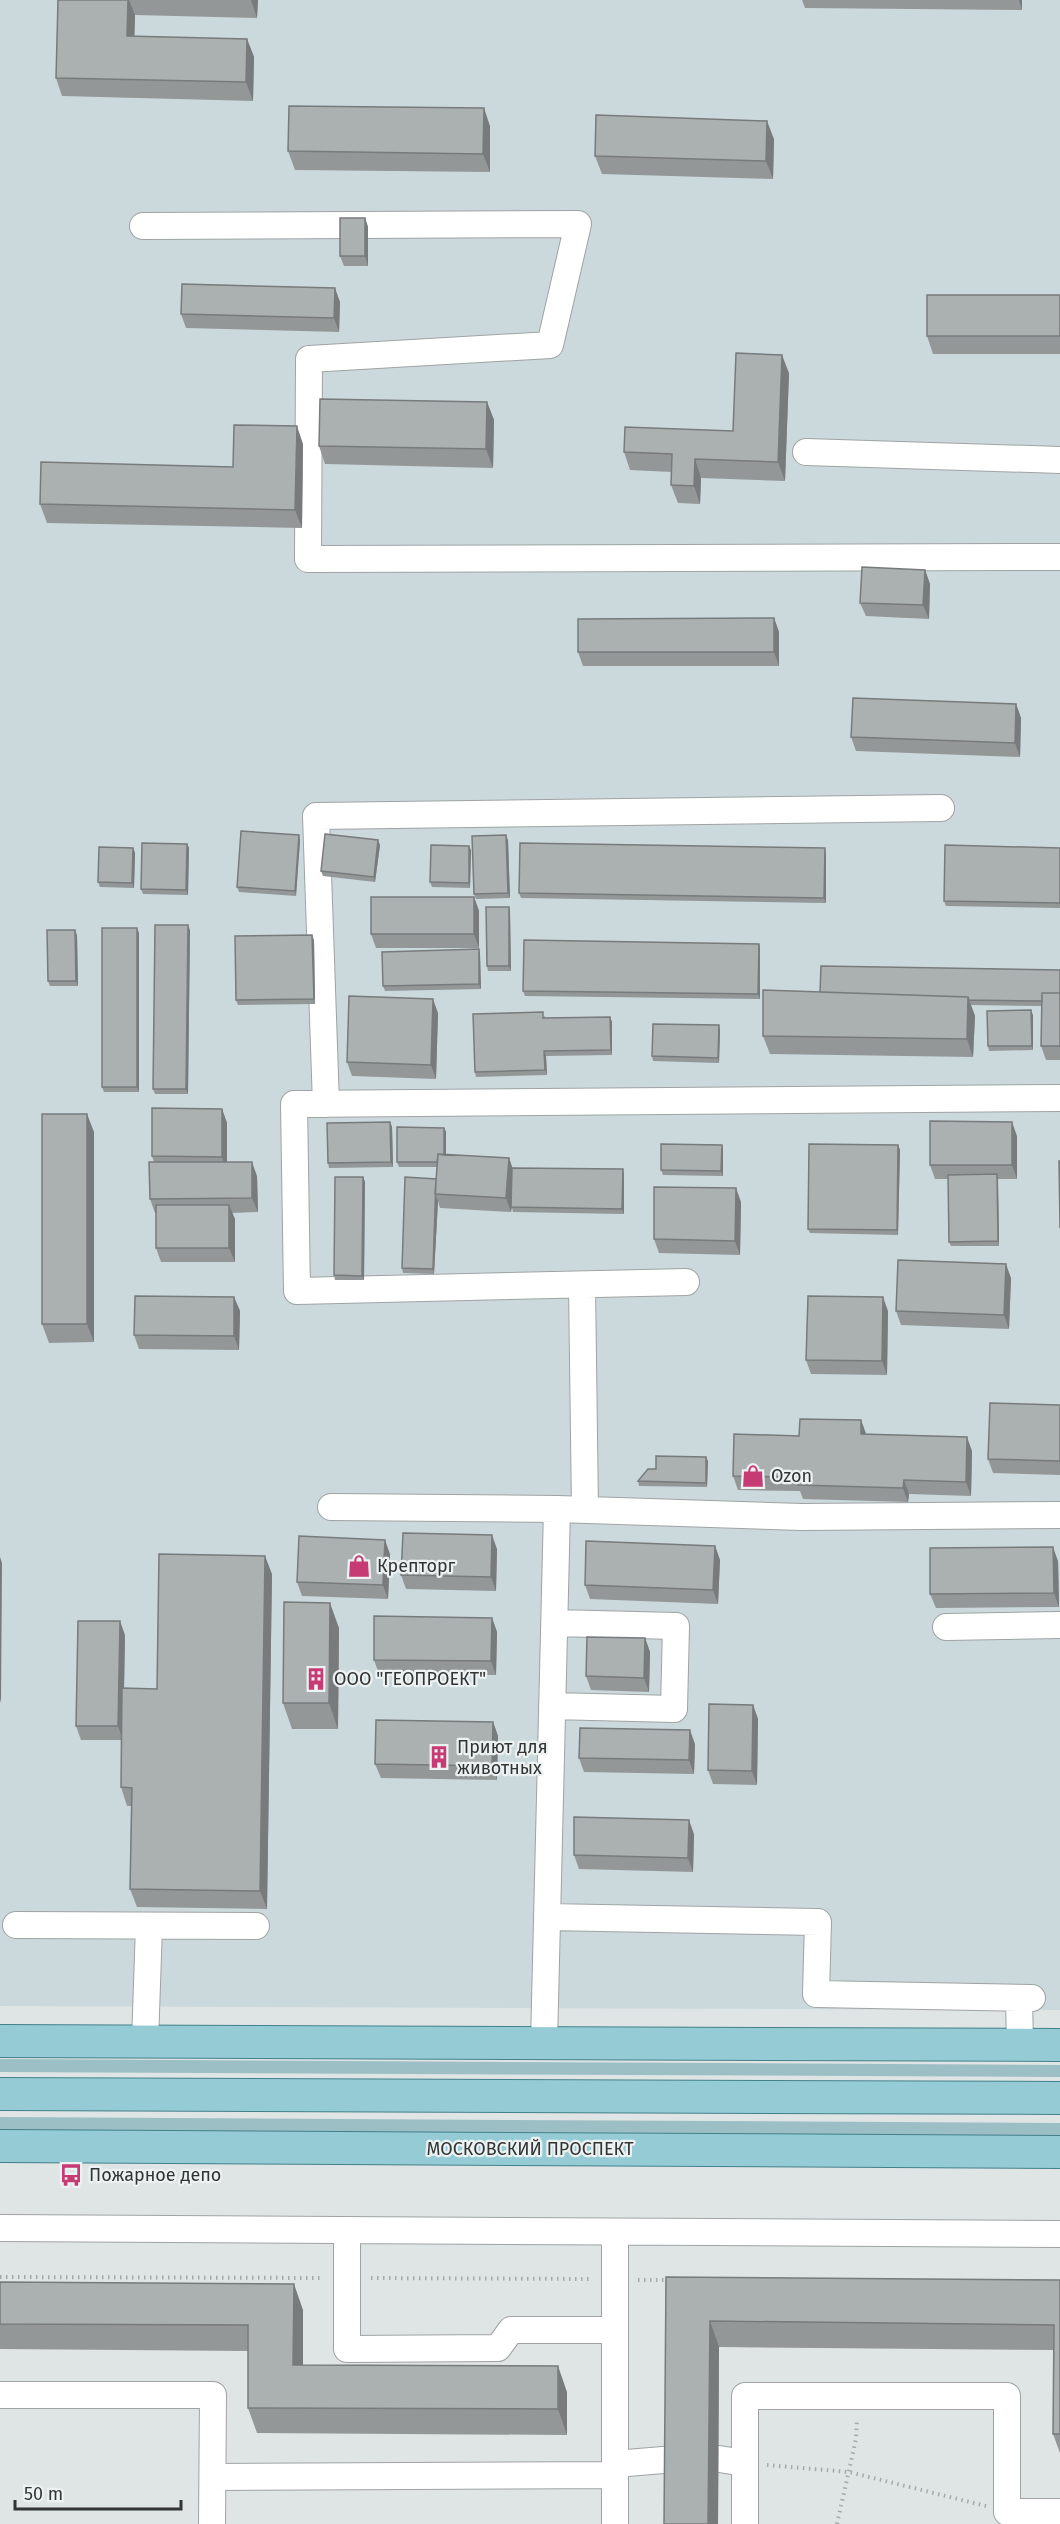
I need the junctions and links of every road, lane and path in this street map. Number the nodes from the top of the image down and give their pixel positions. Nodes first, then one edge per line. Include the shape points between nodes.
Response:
1 (143, 226) dead end
2 (806, 452) dead end
3 (1060, 460) edge
4 (1060, 557) edge
5 (941, 808) dead end
6 (1060, 1098) edge
7 (326, 1104) junction
8 (686, 1282) dead end
9 (582, 1285) junction
10 (331, 1507) dead end
11 (557, 1509) junction
12 (585, 1510) junction
13 (1060, 1515) edge
14 (555, 1623) junction
15 (1060, 1625) edge
16 (946, 1627) dead end
17 (552, 1706) junction
18 (547, 1917) junction
19 (16, 1925) dead end
20 (148, 1926) junction
21 (256, 1926) dead end
22 (0, 2041) edge
23 (145, 2042) junction
24 (544, 2043) junction
25 (1020, 2045) junction
26 (1060, 2046) edge
27 (0, 2094) edge
28 (1060, 2098) edge
29 (0, 2146) edge
30 (1060, 2152) edge
31 (0, 2228) edge
32 (347, 2230) junction
33 (615, 2232) junction
34 (1060, 2234) edge
35 (0, 2277) edge
36 (347, 2278) junction
37 (615, 2279) junction
38 (673, 2280) edge
39 (615, 2330) junction
40 (0, 2395) edge
41 (859, 2396) junction
42 (675, 2459) edge
43 (719, 2459) dead end
44 (745, 2463) junction
45 (615, 2470) junction
46 (849, 2472) junction
47 (213, 2477) junction
48 (1007, 2512) junction
49 (1060, 2512) edge
50 (212, 2524) edge
51 (615, 2524) edge
52 (745, 2524) edge
53 (837, 2524) edge

1 - 4 street via 578,224 550,345 309,359 308,559
2 - 3 street
5 - 7 street via 316,816
6 - 7 street
7 - 9 street via 294,1104 297,1291
8 - 9 street
9 - 12 street
10 - 11 street
11 - 12 street
11 - 14 street
12 - 13 street via 802,1517
14 - 17 street
14 - 17 street via 676,1626 674,1709
15 - 16 street
17 - 18 street
18 - 24 street
18 - 25 street via 818,1922 816,1994 1026,1998
19 - 20 street
20 - 21 street
20 - 23 street
22 - 23 main road
23 - 24 main road
24 - 25 main road
25 - 26 main road
27 - 28 main road
29 - 30 main road, МОСКОВСКИЙ ПРОСПЕКТ
31 - 32 street
32 - 33 street
32 - 36 street
33 - 34 street
33 - 37 street
35 - 36 path
36 - 37 path
36 - 39 street via 347,2349 498,2348 511,2330
37 - 38 path
37 - 39 street
39 - 45 street
40 - 47 street via 213,2395
41 - 44 street via 746,2396
41 - 46 path
41 - 48 street via 1007,2396
42 - 45 street
43 - 44 street
44 - 46 path
44 - 52 street
45 - 47 street
45 - 51 street
46 - 48 path
46 - 53 path
47 - 50 street
48 - 49 street

